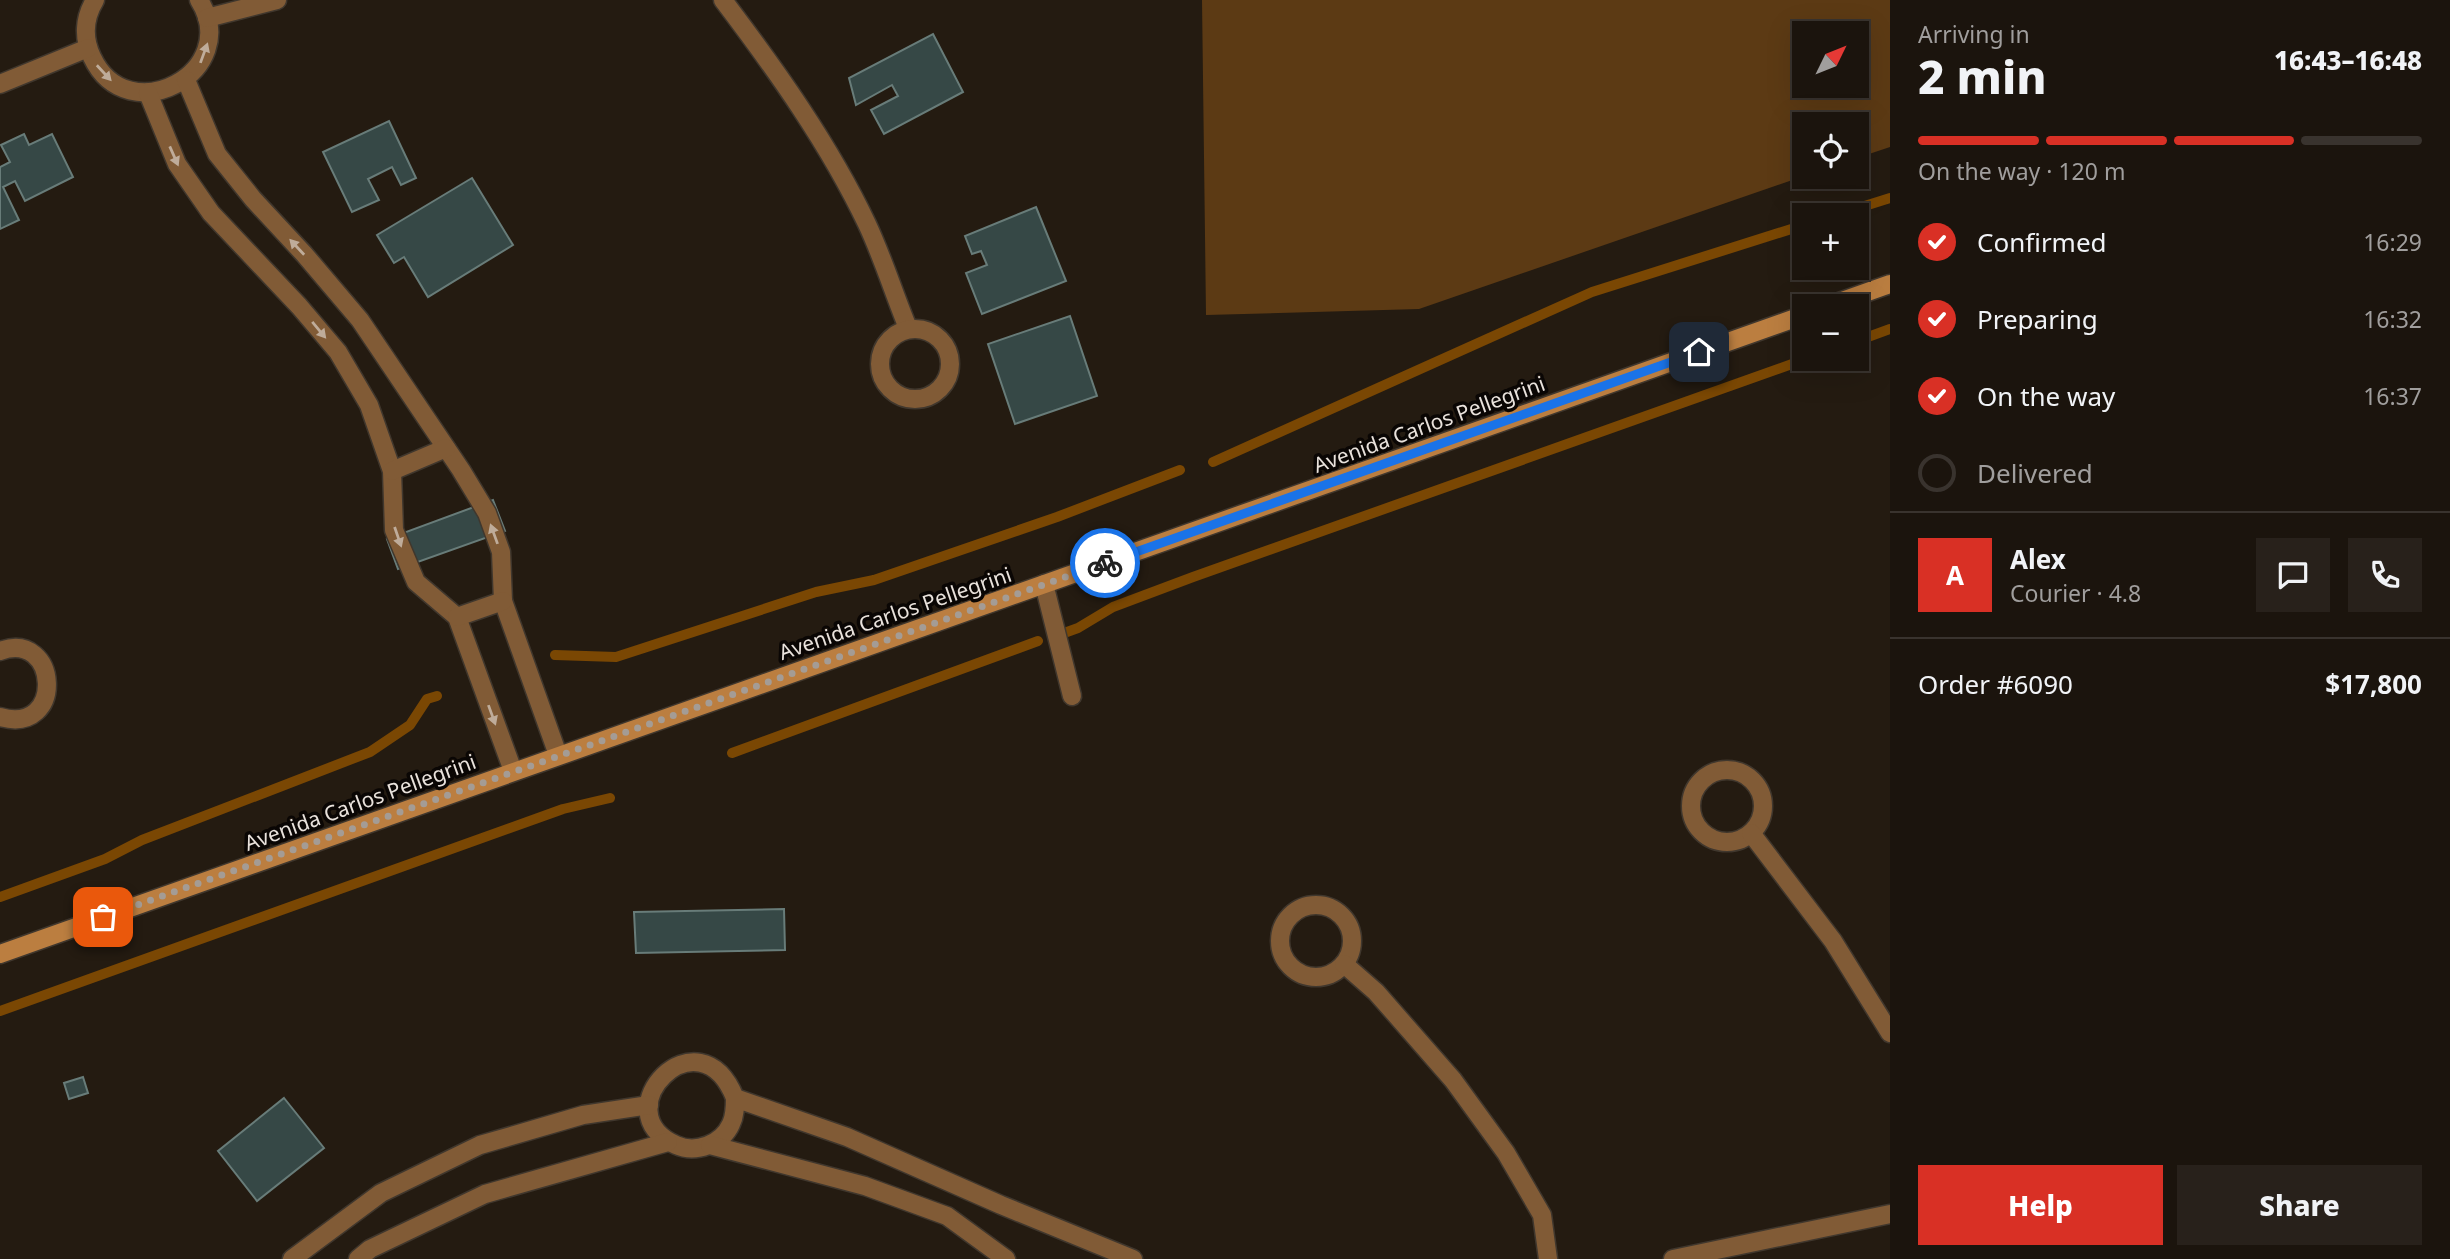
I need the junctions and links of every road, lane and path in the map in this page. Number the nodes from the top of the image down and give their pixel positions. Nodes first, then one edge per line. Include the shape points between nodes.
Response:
1 (95, 0) edge
2 (199, 0) edge
3 (277, 0) edge
4 (723, 0) edge
5 (206, 18) junction
6 (88, 48) junction
7 (186, 80) junction
8 (0, 85) edge
9 (148, 93) junction
10 (1890, 284) edge
11 (1862, 294) edge
12 (1792, 319) edge
13 (908, 328) junction
14 (446, 449) junction
15 (392, 471) junction
16 (1044, 584) junction
17 (503, 601) junction
18 (457, 617) junction
19 (0, 651) edge
20 (1072, 696) dead end
21 (0, 717) edge
22 (558, 755) junction
23 (513, 771) junction
24 (1751, 833) junction
25 (0, 954) edge
26 (1344, 964) junction
27 (1890, 1032) edge
28 (735, 1098) junction
29 (649, 1105) junction
30 (668, 1142) junction
31 (710, 1145) junction
32 (1890, 1214) edge
33 (292, 1259) edge
34 (358, 1259) edge
35 (1006, 1259) edge
36 (1133, 1259) edge
37 (1548, 1259) edge
38 (1673, 1259) edge

1 - 6 street via 85,28
2 - 5 street
3 - 5 street
4 - 13 street via 817,133 867,224
7 -> 5 street via 207,47
6 - 8 street
6 -> 9 street via 111,81
7 - 9 street
14 -> 7 street via 360,320 217,154
9 -> 15 street via 177,164 211,213 338,352 369,405
10 - 11 main road
12 - 16 main road, Avenida Carlos Pellegrini
13 - 13 street via 887,341 881,352 881,375 895,393 928,397 949,374 948,350 932,332
14 - 15 street
17 -> 14 street via 501,552 487,513
15 -> 18 street via 394,530 416,582
16 - 20 street
16 - 22 main road, Avenida Carlos Pellegrini
17 - 18 street
17 - 22 street
18 -> 23 street
19 - 21 street via 29,652 46,671 48,682 42,704 34,712 13,720
22 - 23 main road, Avenida Carlos Pellegrini
23 - 25 main road, Avenida Carlos Pellegrini
24 - 24 street via 1763,807 1756,784 1736,771 1724,770 1703,779 1692,800 1692,812 1703,833 1724,842 1736,842
24 - 27 street via 1833,941
26 - 26 street via 1352,941 1345,918 1335,910 1312,905 1291,914 1280,935 1280,947 1292,967 1301,974 1325,976
26 - 37 street via 1376,992 1453,1080 1506,1153 1542,1215
28 - 29 street via 721,1074 709,1066 682,1064 658,1079
28 - 31 street via 731,1125
28 - 36 street via 847,1137
29 - 30 street via 651,1119
29 - 33 street via 583,1115 480,1145 381,1193
30 - 31 street via 682,1148
30 - 34 street via 485,1194
31 - 35 street via 865,1186 947,1216
32 - 38 street

